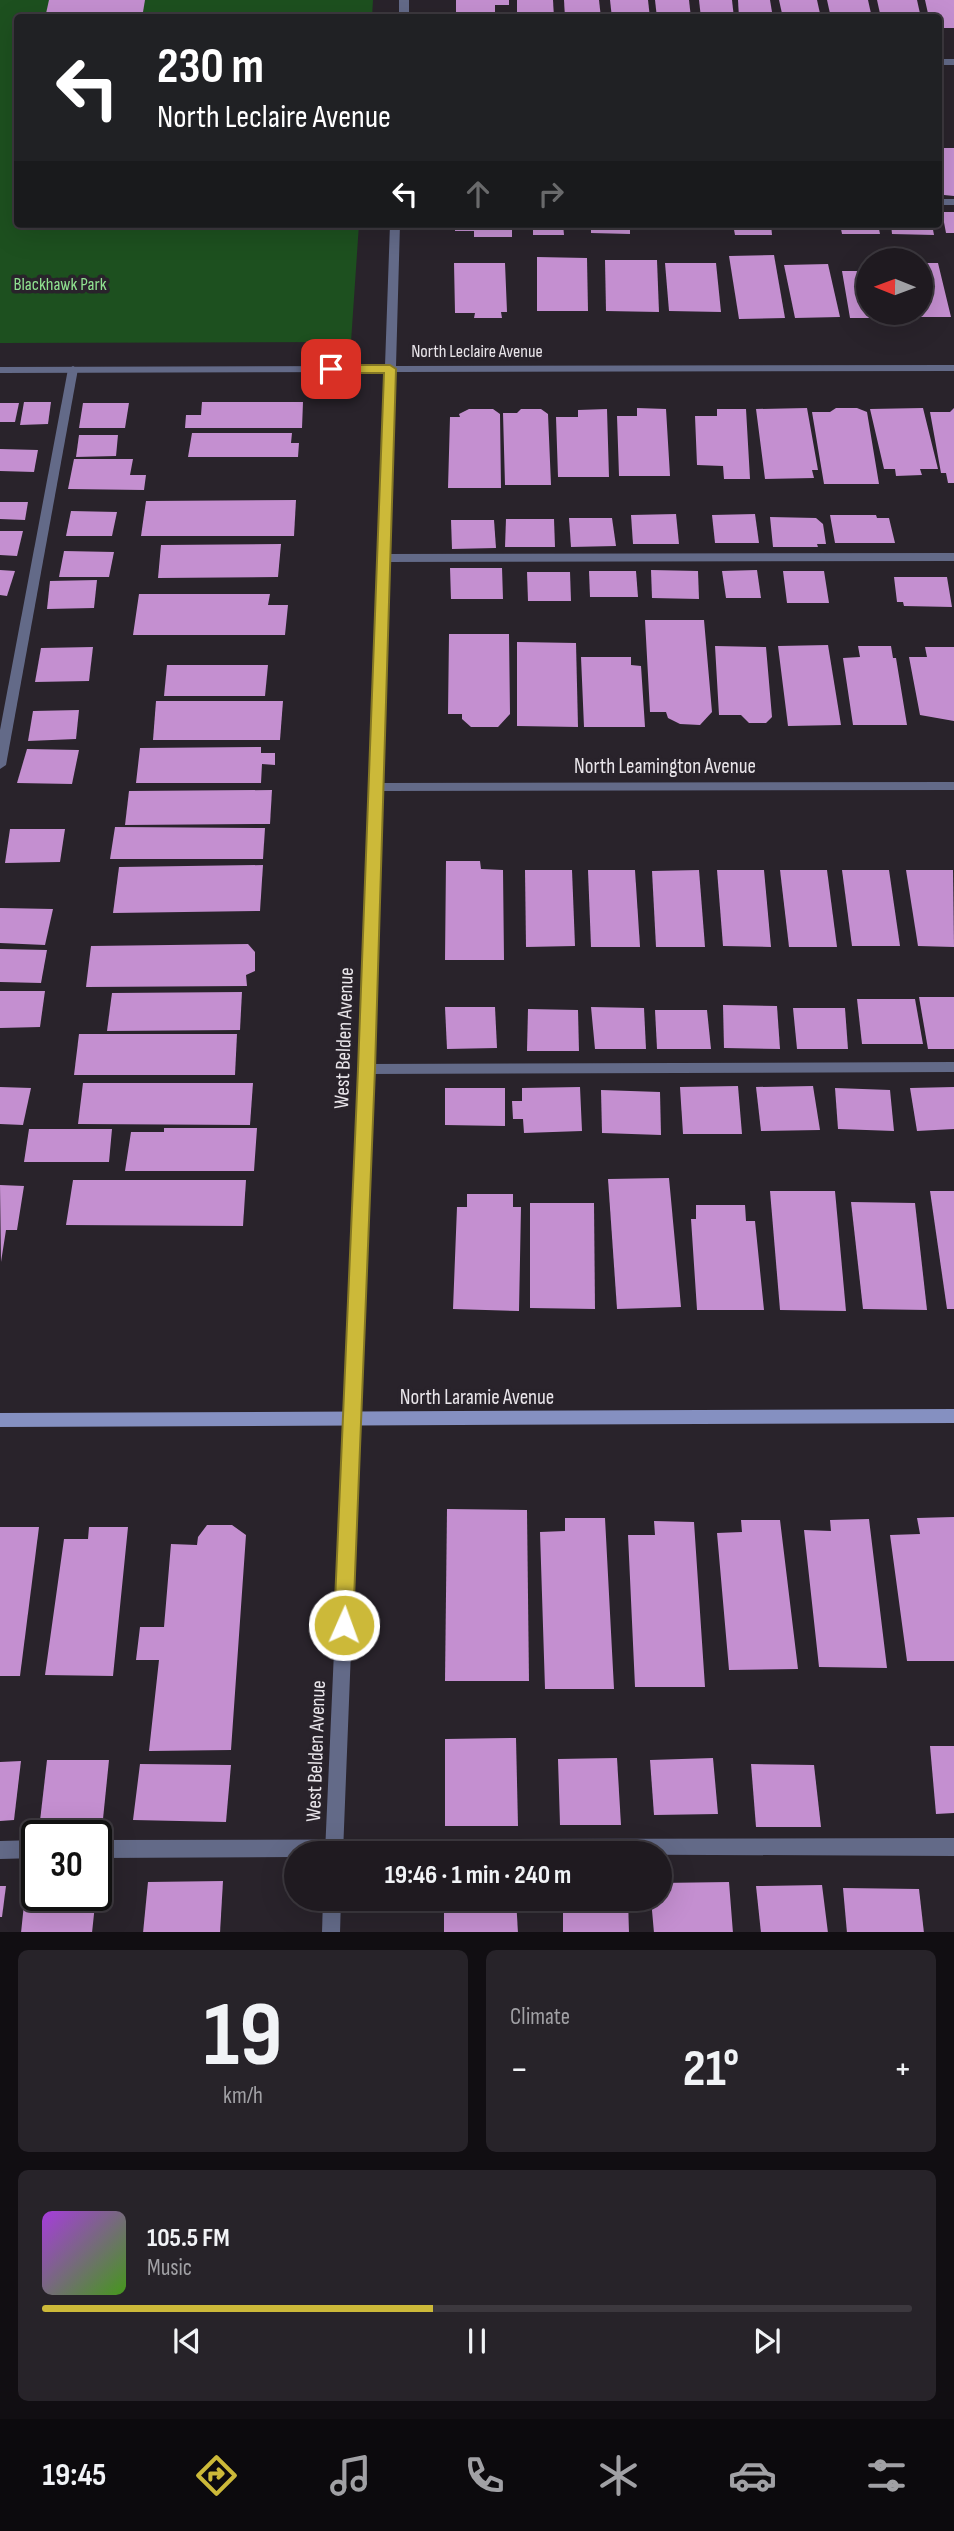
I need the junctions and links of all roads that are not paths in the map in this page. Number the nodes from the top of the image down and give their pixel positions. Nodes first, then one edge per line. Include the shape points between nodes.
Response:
1 (395, 228) edge
2 (954, 368) edge
3 (73, 369) junction
4 (390, 369) junction
5 (0, 370) edge
6 (954, 557) edge
7 (383, 558) junction
8 (0, 765) edge
9 (954, 786) edge
10 (376, 787) junction
11 (954, 1067) edge
12 (367, 1069) junction
13 (954, 1416) edge
14 (352, 1418) junction
15 (0, 1420) edge
16 (334, 1841) edge
17 (954, 1847) edge
18 (672, 1848) edge
19 (21, 1849) edge
20 (112, 1849) edge
21 (0, 1850) edge
22 (284, 1850) edge
23 (332, 1911) edge
24 (331, 1932) edge

1 - 4 street, West Belden Avenue
2 - 4 street, North Leclaire Avenue
3 - 4 street, North Leclaire Avenue
3 - 5 street, North Leclaire Avenue
3 - 8 street
4 - 7 street, West Belden Avenue
6 - 7 street
7 - 10 street, West Belden Avenue
9 - 10 street, North Leamington Avenue
10 - 12 street, West Belden Avenue
11 - 12 street
12 - 14 street, West Belden Avenue
13 - 14 street, North Laramie Avenue
14 - 15 street, North Laramie Avenue
14 - 16 street, West Belden Avenue
17 - 18 street
19 - 21 street
20 - 22 street
23 - 24 street

